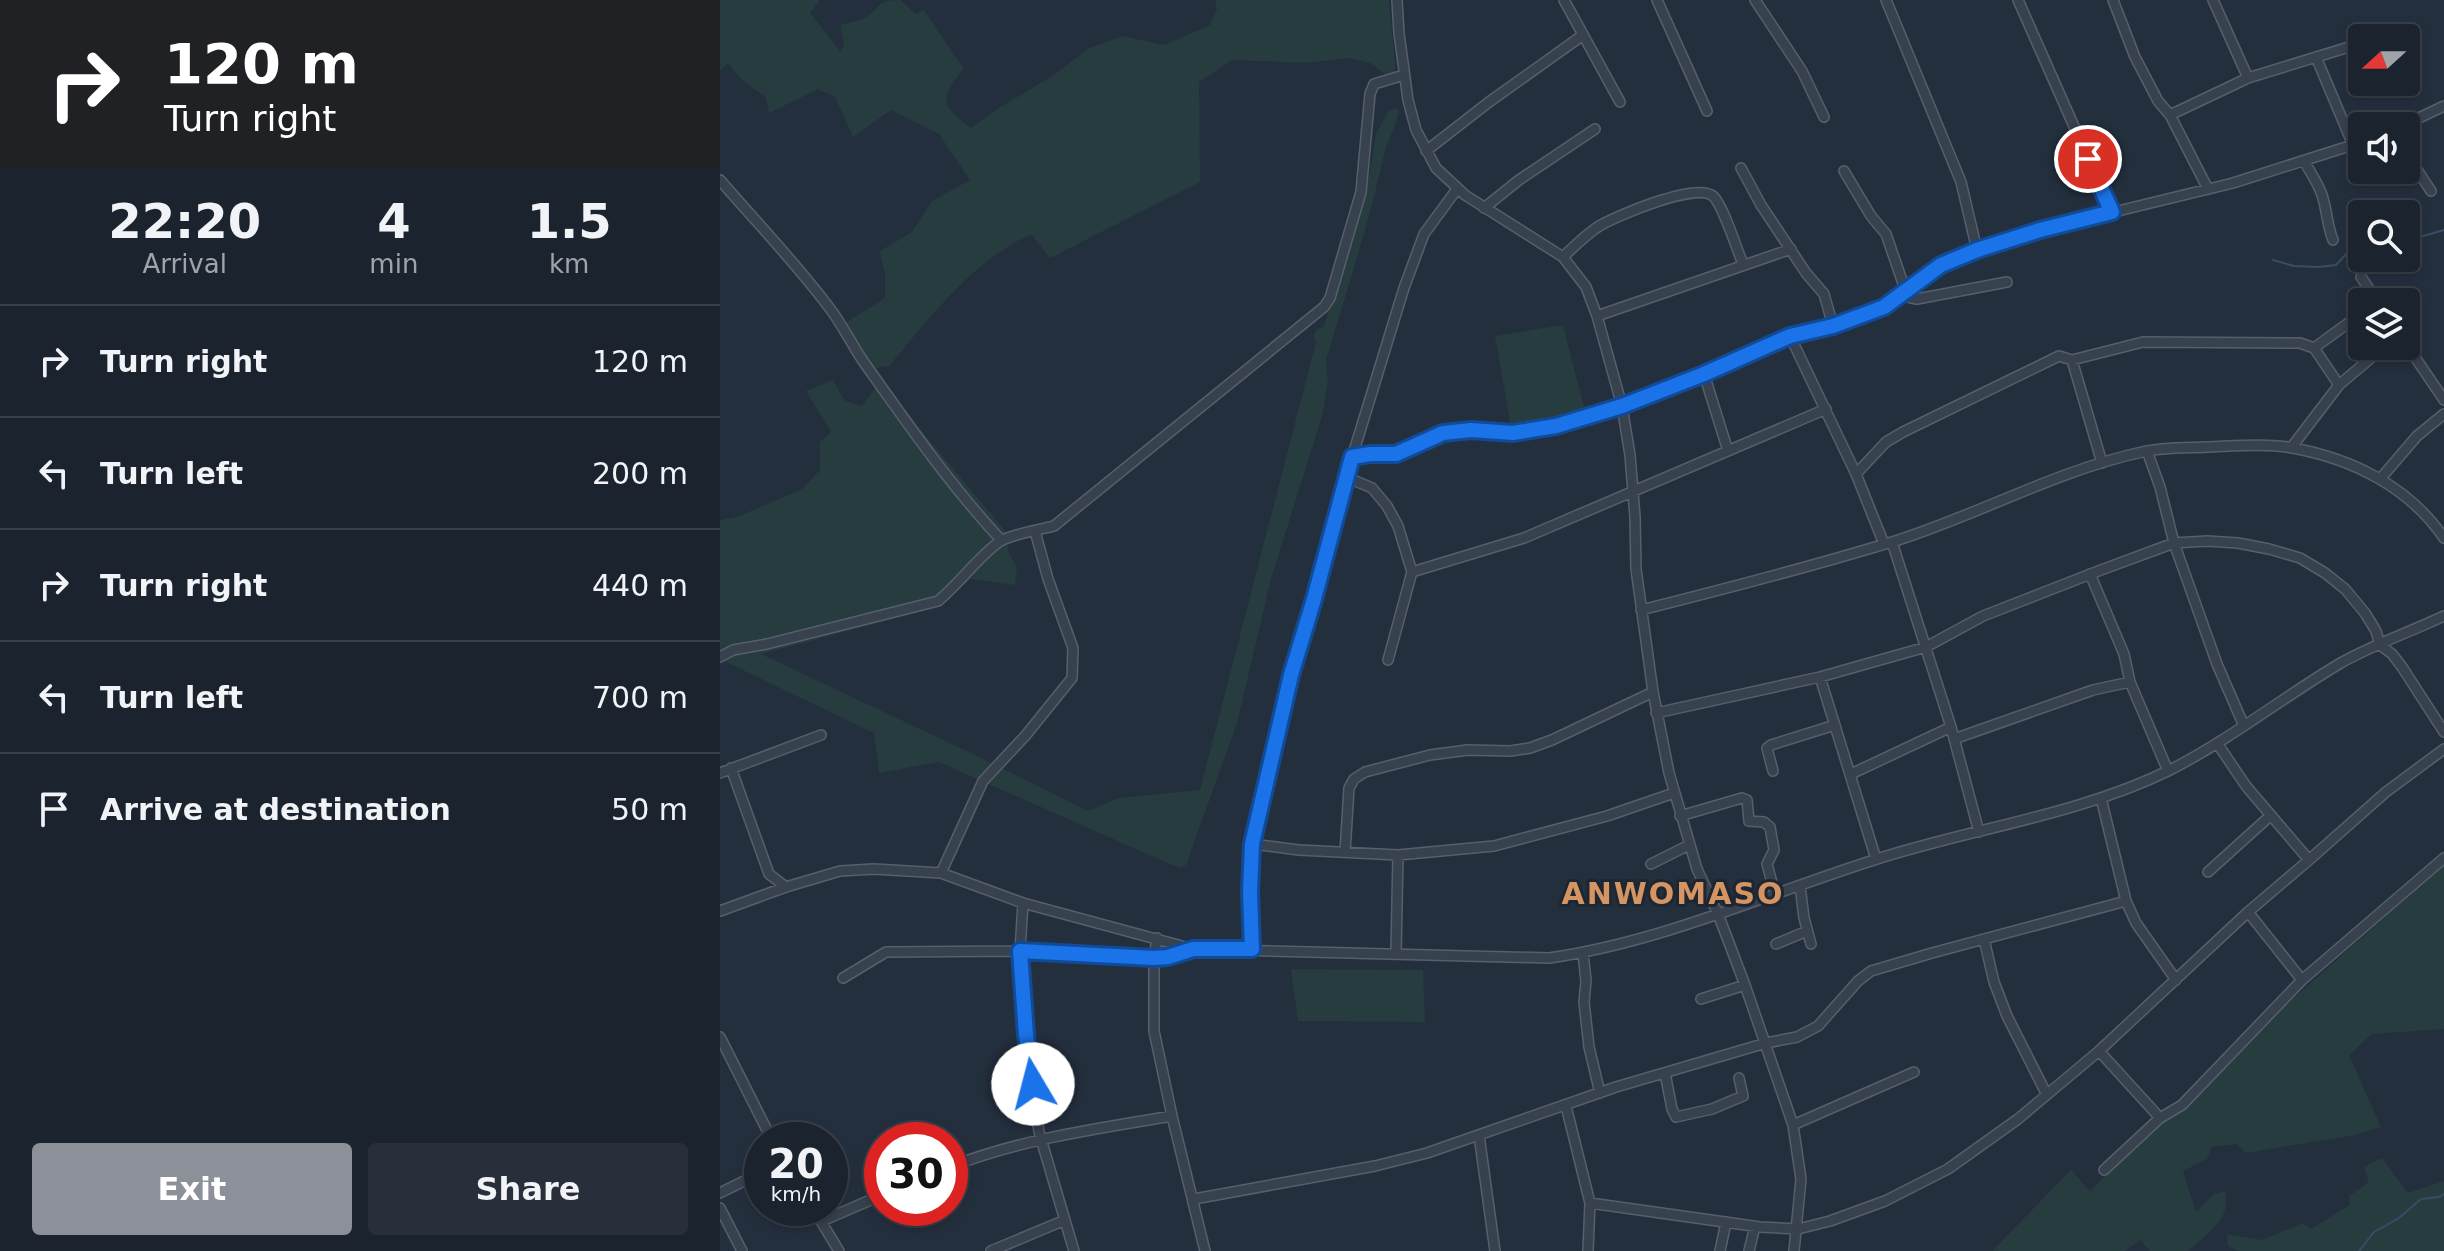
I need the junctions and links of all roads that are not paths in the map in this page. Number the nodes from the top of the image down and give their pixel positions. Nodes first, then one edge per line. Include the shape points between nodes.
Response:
1 (1397, 0) edge
2 (1564, 0) edge
3 (1657, 0) edge
4 (1755, 0) edge
5 (1886, 0) edge
6 (2018, 0) edge
7 (2113, 0) edge
8 (2213, 0) edge
9 (1583, 35) junction
10 (2348, 47) edge
11 (2316, 57) junction
12 (1404, 75) junction
13 (2248, 78) junction
14 (1620, 102) dead end
15 (2444, 106) edge
16 (1707, 111) dead end
17 (2170, 115) junction
18 (1824, 117) dead end
19 (2420, 117) edge
20 (2348, 123) edge
21 (1595, 129) dead end
22 (2348, 146) edge
23 (1426, 151) junction
24 (2304, 161) junction
25 (1741, 168) dead end
26 (1844, 171) dead end
27 (2420, 174) edge
28 (720, 180) edge
29 (1457, 189) junction
30 (2208, 189) junction
31 (2431, 191) dead end
32 (1484, 208) junction
33 (2112, 212) junction
34 (2333, 240) dead end
35 (1791, 249) junction
36 (1977, 250) junction
37 (1563, 257) junction
38 (1743, 264) junction
39 (2361, 277) dead end
40 (2007, 282) dead end
41 (2368, 288) edge
42 (1906, 292) junction
43 (1597, 316) junction
44 (2348, 323) edge
45 (1833, 326) junction
46 (1790, 336) junction
47 (2314, 348) junction
48 (2072, 360) junction
49 (2368, 360) edge
50 (2417, 360) edge
51 (1704, 374) junction
52 (2339, 385) junction
53 (2444, 400) edge
54 (1622, 406) junction
55 (1826, 409) junction
56 (2444, 414) edge
57 (2291, 448) junction
58 (1728, 451) junction
59 (2147, 451) junction
60 (1352, 457) junction
61 (2102, 463) junction
62 (1856, 474) junction
63 (1346, 477) junction
64 (2381, 478) junction
65 (1633, 490) junction
66 (1035, 531) junction
67 (2444, 538) edge
68 (1001, 540) junction
69 (1888, 543) junction
70 (2174, 543) junction
71 (1412, 572) junction
72 (2090, 574) junction
73 (1641, 610) junction
74 (2444, 616) edge
75 (2380, 645) junction
76 (1926, 647) junction
77 (720, 657) edge
78 (1388, 660) dead end
79 (1820, 677) junction
80 (2130, 682) junction
81 (1653, 692) junction
82 (1656, 713) junction
83 (1835, 725) junction
84 (2244, 726) junction
85 (1951, 727) junction
86 (2444, 732) edge
87 (821, 735) dead end
88 (1954, 739) junction
89 (2217, 743) junction
90 (2444, 749) edge
91 (731, 768) junction
92 (1773, 771) dead end
93 (2168, 771) junction
94 (720, 773) edge
95 (1851, 774) junction
96 (1674, 793) junction
97 (2101, 798) junction
98 (1680, 816) junction
99 (2270, 816) junction
100 (1979, 832) junction
101 (1252, 844) junction
102 (1689, 845) junction
103 (1345, 852) junction
104 (1398, 855) junction
105 (2444, 858) edge
106 (1876, 859) junction
107 (2309, 860) junction
108 (1651, 864) dead end
109 (2208, 872) dead end
110 (941, 873) junction
111 (769, 874) junction
112 (1800, 886) junction
113 (786, 887) junction
114 (764, 894) junction
115 (1775, 894) junction
116 (2126, 901) junction
117 (1023, 903) junction
118 (720, 911) edge
119 (2248, 912) junction
120 (1718, 914) junction
121 (1807, 931) junction
122 (1157, 938) junction
123 (1984, 939) junction
124 (1776, 944) dead end
125 (1811, 944) dead end
126 (1193, 949) junction
127 (1252, 949) junction
128 (1020, 951) junction
129 (1583, 953) junction
130 (1396, 954) junction
131 (1154, 958) junction
132 (843, 978) dead end
133 (2176, 980) junction
134 (2302, 980) junction
135 (1745, 985) junction
136 (1701, 999) dead end
137 (720, 1037) edge
138 (1766, 1043) junction
139 (2099, 1051) junction
140 (1914, 1072) dead end
141 (1665, 1073) junction
142 (1739, 1078) dead end
143 (1600, 1093) junction
144 (2047, 1095) junction
145 (1566, 1106) junction
146 (1172, 1116) junction
147 (2160, 1118) junction
148 (763, 1122) edge
149 (1793, 1125) junction
150 (1479, 1135) junction
151 (1041, 1139) junction
152 (968, 1160) edge
153 (2104, 1170) dead end
154 (744, 1181) edge
155 (720, 1193) edge
156 (1194, 1199) junction
157 (1590, 1203) junction
158 (720, 1208) edge
159 (1065, 1220) junction
160 (1726, 1222) junction
161 (825, 1226) edge
162 (1755, 1226) junction
163 (1798, 1229) junction
164 (742, 1251) edge
165 (839, 1251) edge
166 (991, 1251) edge
167 (1074, 1251) edge
168 (1205, 1251) edge
169 (1495, 1251) edge
170 (1588, 1251) edge
171 (1720, 1251) edge
172 (1749, 1251) edge
173 (1794, 1251) edge

1 - 12 street
2 - 9 street
3 - 16 street
4 - 18 street via 1802,71
5 - 36 street via 1961,182
6 - 33 street
7 - 17 street via 2135,57
8 - 13 street
9 - 14 street
9 - 23 street
10 - 11 street
11 - 13 street
11 - 20 street
12 - 23 street
12 - 66 street via 1374,84 1370,94 1361,192 1324,307 1054,526
13 - 17 street
15 - 19 street
17 - 30 street
21 - 32 street
22 - 24 street
23 - 29 street
24 - 30 street
24 - 34 street via 2319,186
25 - 35 street
26 - 42 street via 1886,234
27 - 31 street
28 - 68 street via 801,271 960,494
29 - 32 street
29 - 60 street via 1416,254
30 - 33 street
32 - 37 street
33 - 36 street
35 - 38 street
35 - 45 street via 1824,294
36 - 42 street via 1941,265
37 - 38 street via 1620,216 1705,192 1719,204
37 - 43 street via 1586,287
38 - 43 street
39 - 41 street
40 - 42 street via 1917,299
42 - 45 street via 1884,307
43 - 54 street
44 - 47 street
45 - 46 street
46 - 51 street
46 - 55 street
47 - 48 street via 2300,343 2143,342
47 - 52 street
48 - 61 street
48 - 62 street via 2052,358 1903,432
49 - 52 street
50 - 53 street
51 - 54 street
51 - 58 street
52 - 57 street
54 - 60 street via 1556,426 1513,433 1443,433 1396,454
54 - 65 street
55 - 58 street
55 - 62 street
56 - 64 street
57 - 59 street
57 - 64 street
58 - 65 street
59 - 61 street
59 - 70 street
60 - 63 street
61 - 69 street
62 - 69 street
63 - 71 street via 1372,488 1387,506
63 - 101 street via 1291,675
64 - 67 street via 2411,500
65 - 71 street via 1524,538
65 - 73 street
66 - 68 street
66 - 110 street via 1073,648 1072,678 983,781
68 - 77 street via 938,601
69 - 73 street
69 - 76 street
70 - 72 street
70 - 75 street via 2238,543 2300,558 2345,589 2365,613
70 - 84 street
71 - 78 street
72 - 76 street via 1983,616
72 - 80 street via 2124,654
73 - 81 street
74 - 75 street
75 - 84 street via 2341,663
75 - 86 street via 2402,667
76 - 79 street
76 - 85 street
79 - 82 street
79 - 83 street
80 - 88 street
80 - 93 street
81 - 82 street
81 - 103 street via 1530,748 1430,755 1365,772 1349,788
82 - 96 street
83 - 92 street via 1771,745 1767,748
83 - 95 street
84 - 89 street
85 - 88 street
85 - 95 street
87 - 91 street
88 - 100 street
89 - 93 street
89 - 99 street
90 - 107 street
91 - 94 street
91 - 111 street
93 - 97 street
95 - 106 street
96 - 98 street
96 - 104 street via 1494,846
97 - 100 street
97 - 116 street
98 - 102 street
98 - 115 street via 1747,800 1749,821 1770,827 1774,850 1767,864
99 - 107 street
99 - 109 street
100 - 106 street
101 - 103 street
101 - 127 street
102 - 108 street
102 - 120 street
103 - 104 street
104 - 130 street
105 - 134 street
106 - 112 street
107 - 119 street
110 - 113 street via 840,871
110 - 117 street
111 - 113 street
111 - 114 street
112 - 115 street
112 - 121 street
113 - 114 street
114 - 118 street
115 - 120 street
116 - 123 street
116 - 133 street
117 - 122 street
117 - 128 street
119 - 133 street
119 - 134 street
120 - 129 street
120 - 135 street
121 - 124 street
121 - 125 street
122 - 126 street
122 - 131 street
123 - 138 street via 1871,971 1813,1030
123 - 144 street via 2007,1016
126 - 127 street
126 - 131 street
127 - 130 street
128 - 131 street
128 - 132 street via 886,952
128 - 151 street
129 - 130 street via 1549,958
129 - 143 street via 1589,1047
131 - 146 street via 1154,1031
133 - 139 street
134 - 147 street via 2182,1105
135 - 136 street
135 - 138 street
137 - 148 street
138 - 141 street
138 - 149 street
139 - 144 street
139 - 147 street
140 - 149 street
141 - 142 street via 1676,1117 1743,1096
141 - 143 street
143 - 145 street
144 - 163 street via 1948,1169 1885,1201
145 - 150 street
145 - 157 street
146 - 151 street
146 - 156 street
147 - 153 street
149 - 163 street via 1801,1179
150 - 156 street via 1375,1166
150 - 169 street
151 - 152 street
151 - 159 street
154 - 155 street
156 - 168 street
157 - 160 street
157 - 170 street
158 - 164 street
159 - 166 street
159 - 167 street
160 - 162 street
160 - 171 street
161 - 165 street
162 - 163 street
162 - 172 street
163 - 173 street

